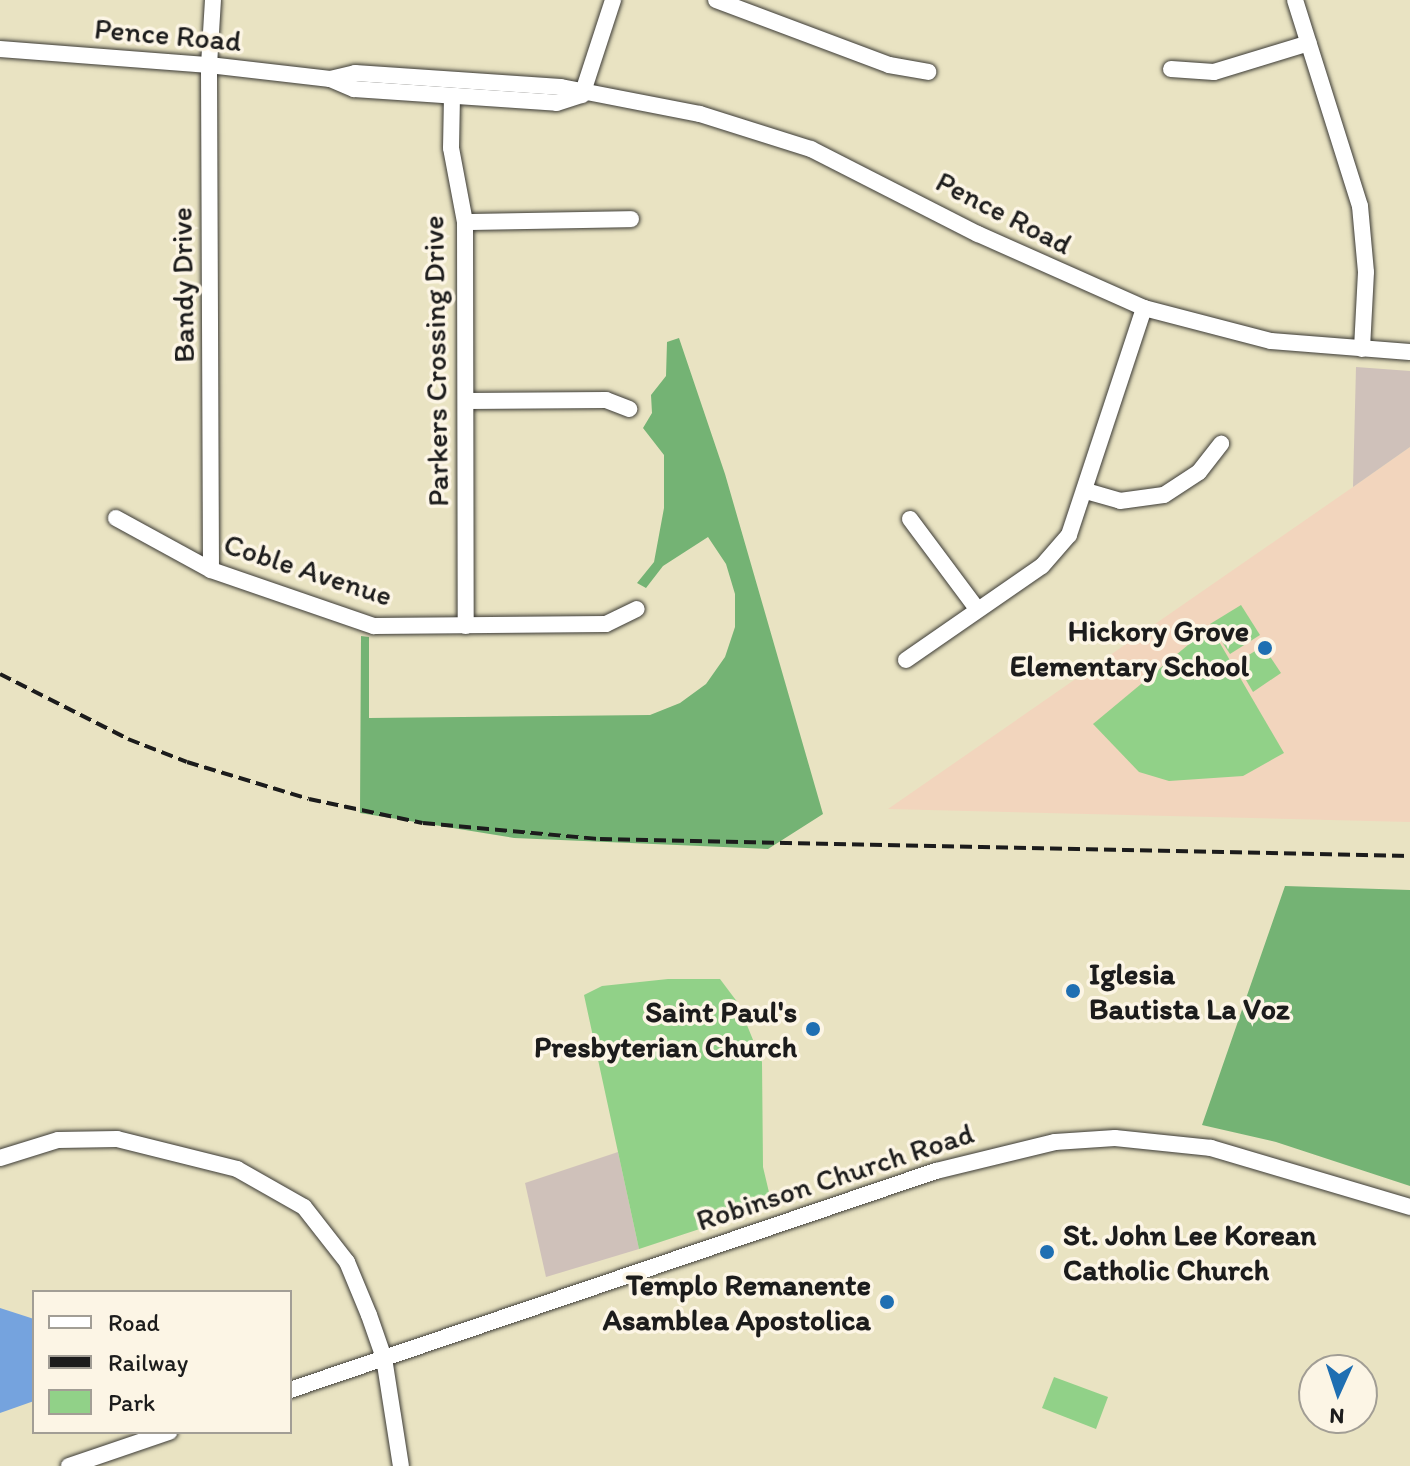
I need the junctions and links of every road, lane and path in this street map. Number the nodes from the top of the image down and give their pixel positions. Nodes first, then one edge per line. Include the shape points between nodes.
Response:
1 (213, 0) edge
2 (613, 0) edge
3 (716, 0) edge
4 (1295, 0) edge
5 (1309, 43) junction
6 (0, 49) edge
7 (209, 65) junction
8 (1171, 69) dead end
9 (928, 72) dead end
10 (330, 79) junction
11 (582, 95) junction
12 (452, 96) junction
13 (631, 219) dead end
14 (465, 222) junction
15 (1144, 308) junction
16 (1362, 349) junction
17 (1410, 352) edge
18 (467, 401) junction
19 (629, 409) dead end
20 (1221, 444) dead end
21 (1086, 491) junction
22 (116, 518) dead end
23 (910, 519) dead end
24 (211, 570) junction
25 (637, 609) dead end
26 (977, 609) junction
27 (466, 626) junction
28 (906, 660) dead end
29 (0, 1158) edge
30 (1410, 1207) edge
31 (384, 1358) junction
32 (292, 1389) edge
33 (163, 1434) edge
34 (69, 1466) edge
35 (401, 1466) edge

1 - 7 street, Bandy Drive
2 - 11 street
3 - 9 street via 889,65
4 - 5 street
5 - 8 street via 1214,72
5 - 16 street via 1365,229
6 - 7 street, Pence Road
7 - 10 street, Pence Road
7 - 24 street, Bandy Drive
10 - 11 street, Pence Road via 355,73 561,87
10 - 12 street, Pence Road via 354,89
11 - 12 street, Pence Road via 557,103
11 - 15 street, Pence Road via 700,114 811,149 992,241
12 - 14 street, Parkers Crossing Drive via 451,148
13 - 14 street
14 - 18 street, Parkers Crossing Drive
15 - 16 street, Pence Road via 1271,341
15 - 21 street
16 - 17 street, Pence Road
18 - 19 street via 606,400
18 - 27 street, Parkers Crossing Drive
20 - 21 street via 1199,472 1164,495 1120,501
21 - 26 street via 1057,551
22 - 24 street, Coble Avenue
23 - 26 street
24 - 27 street, Coble Avenue via 374,626
25 - 27 street, Coble Avenue via 606,624
26 - 28 street
29 - 31 street via 58,1140 117,1139 225,1165 272,1186 304,1207 341,1253
30 - 31 street, Robinson Church Road via 1211,1148 1115,1138 1055,1142 936,1171
31 - 32 street, Robinson Church Road
31 - 35 street
33 - 34 street

